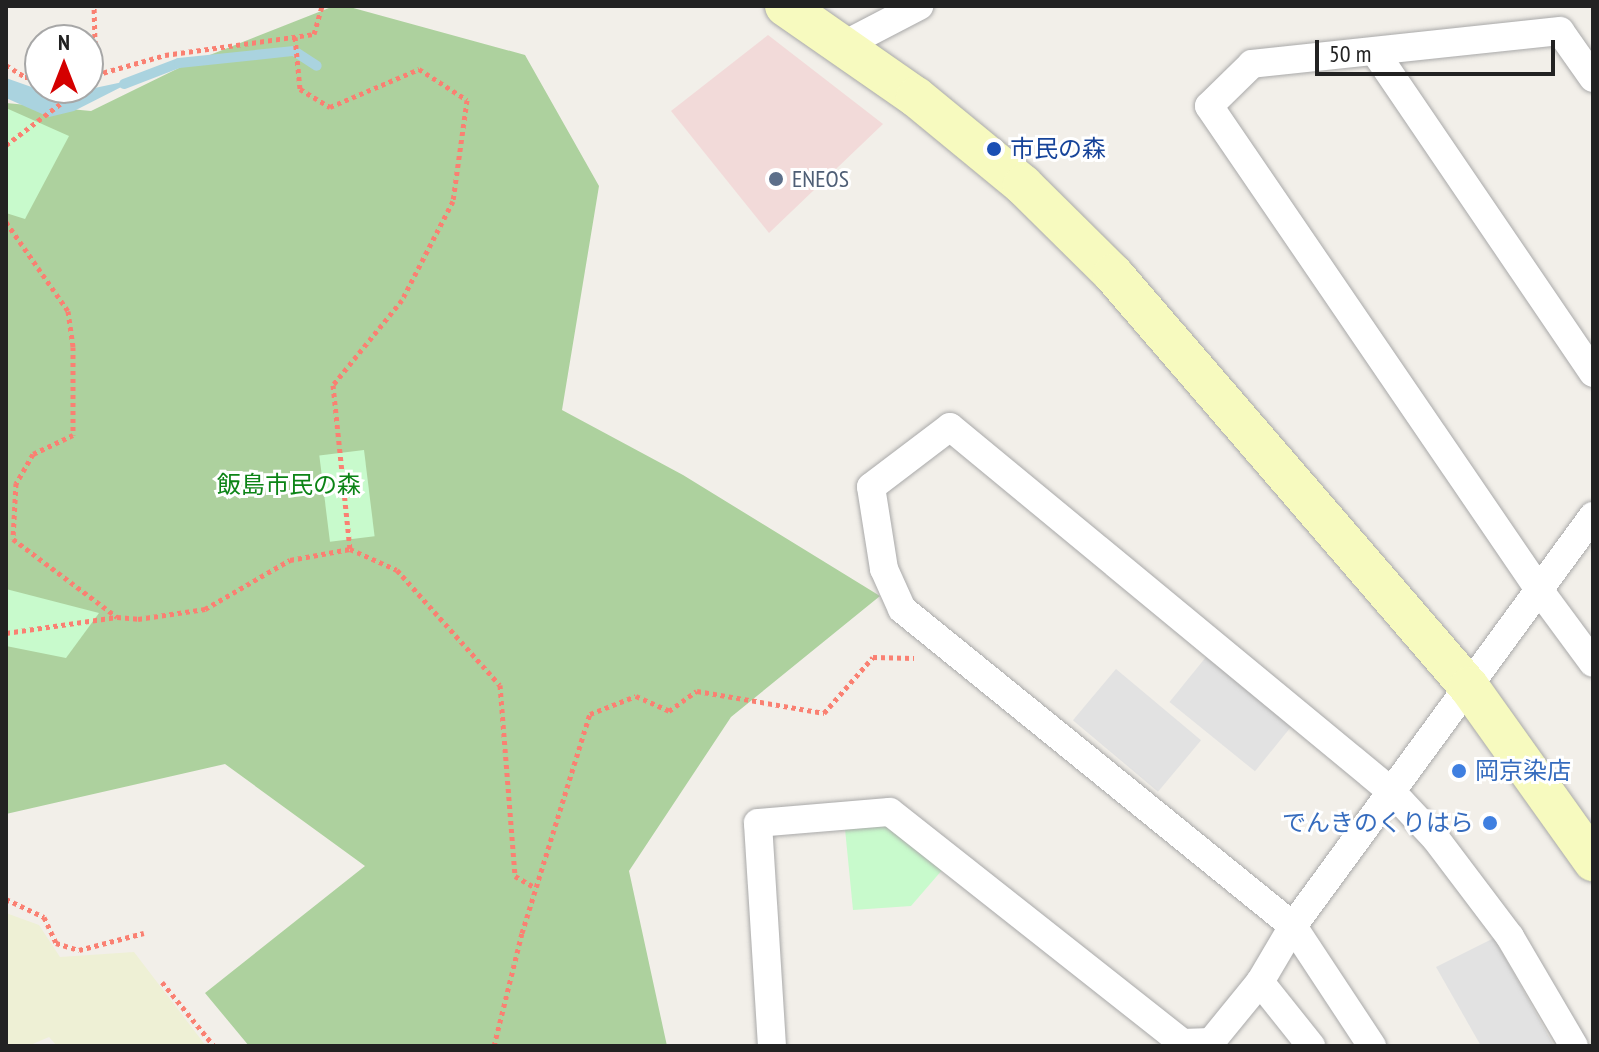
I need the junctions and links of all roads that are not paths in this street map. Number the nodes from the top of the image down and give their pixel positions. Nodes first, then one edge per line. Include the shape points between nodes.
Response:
1 (785, 6) edge
2 (919, 6) edge
3 (844, 45) junction
4 (1375, 52) junction
5 (1593, 78) edge
6 (1593, 373) edge
7 (1593, 516) edge
8 (1540, 591) junction
9 (1593, 663) edge
10 (1469, 687) junction
11 (1392, 792) junction
12 (1593, 861) edge
13 (1293, 926) junction
14 (1260, 982) junction
15 (772, 1046) edge
16 (1311, 1046) edge
17 (1372, 1046) edge
18 (1574, 1046) edge

1 - 3 street
2 - 3 street
3 - 10 street via 1023,185 1113,274
4 - 5 street via 1560,31
4 - 6 street
4 - 8 street via 1252,64 1209,106
7 - 8 street
8 - 9 street
8 - 10 street
10 - 11 street
10 - 12 street
11 - 13 street
11 - 13 street via 950,427 871,487 884,569 902,609
11 - 18 street via 1436,839 1510,937
13 - 14 street
13 - 17 street
14 - 15 street via 1211,1042 1182,1043 890,812 758,823
14 - 16 street

